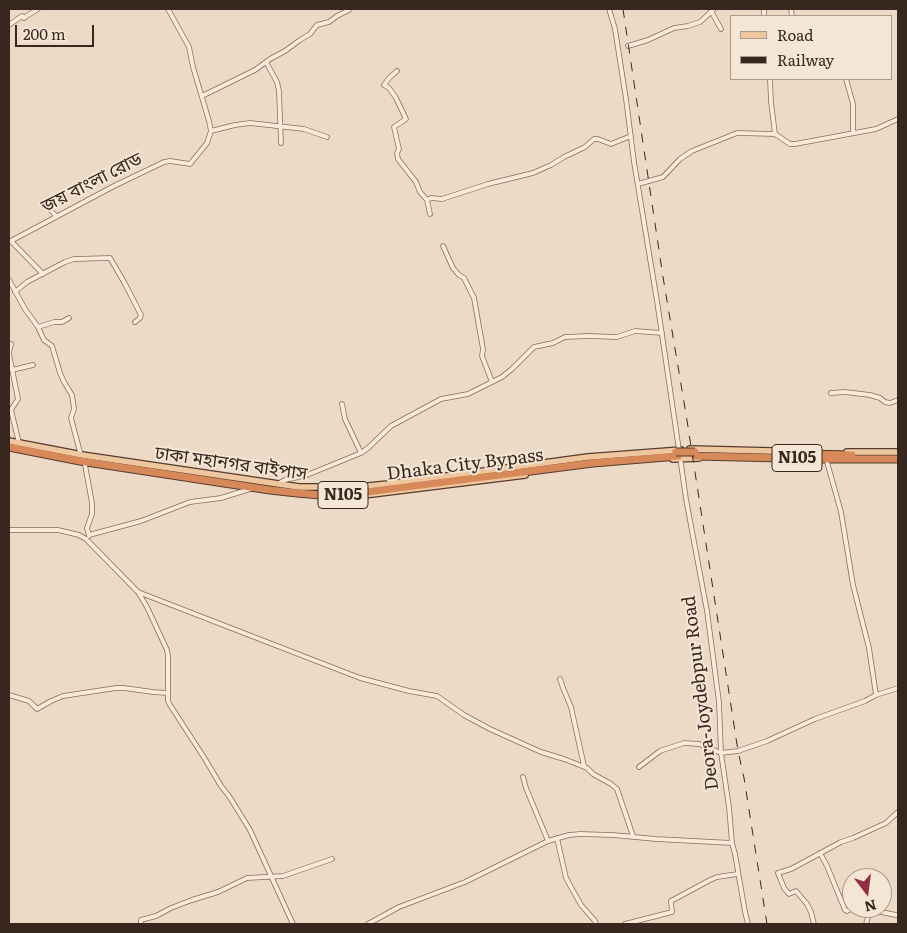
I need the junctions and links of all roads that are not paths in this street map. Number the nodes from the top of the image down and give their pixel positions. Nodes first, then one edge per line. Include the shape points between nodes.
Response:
1 (38, 9) edge
2 (168, 9) edge
3 (349, 9) edge
4 (609, 9) edge
5 (712, 10) edge
6 (9, 25) edge
7 (721, 29) dead end
8 (628, 46) dead end
9 (266, 62) junction
10 (397, 71) dead end
11 (770, 80) edge
12 (846, 80) edge
13 (202, 96) junction
14 (898, 118) edge
15 (280, 127) junction
16 (211, 131) junction
17 (854, 133) junction
18 (775, 134) junction
19 (631, 136) junction
20 (327, 137) dead end
21 (281, 143) dead end
22 (638, 184) junction
23 (427, 200) junction
24 (46, 202) dead end
25 (430, 214) dead end
26 (56, 216) junction
27 (10, 241) edge
28 (443, 246) dead end
29 (43, 274) junction
30 (9, 280) edge
31 (15, 292) junction
32 (69, 318) dead end
33 (135, 322) dead end
34 (38, 328) junction
35 (662, 333) junction
36 (11, 344) dead end
37 (9, 353) edge
38 (34, 365) dead end
39 (12, 370) junction
40 (492, 382) junction
41 (831, 393) dead end
42 (898, 400) edge
43 (342, 404) dead end
44 (19, 443) junction
45 (9, 445) edge
46 (361, 453) junction
47 (898, 453) edge
48 (678, 454) junction
49 (695, 454) junction
50 (82, 455) junction
51 (898, 460) edge
52 (827, 462) junction
53 (85, 465) junction
54 (279, 484) junction
55 (250, 489) junction
56 (9, 530) edge
57 (89, 535) junction
58 (86, 539) junction
59 (138, 592) junction
60 (560, 679) dead end
61 (898, 688) edge
62 (168, 693) junction
63 (9, 695) edge
64 (876, 695) junction
65 (721, 753) junction
66 (584, 766) junction
67 (639, 767) dead end
68 (523, 777) dead end
69 (898, 812) edge
70 (632, 836) junction
71 (557, 838) junction
72 (548, 841) junction
73 (732, 843) junction
74 (820, 853) junction
75 (332, 859) dead end
76 (738, 874) junction
77 (271, 876) junction
78 (842, 903) edge
79 (141, 924) edge
80 (293, 924) edge
81 (368, 924) edge
82 (596, 924) edge
83 (625, 924) edge
84 (748, 924) edge
85 (814, 924) edge

1 - 6 street
2 - 13 street via 189,47
3 - 9 street via 329,22 317,25 310,34
4 - 19 street, Deora-Joydebpur Road
5 - 7 street
5 - 8 street via 700,22 674,28
9 - 13 street
9 - 15 street via 279,91
10 - 23 street via 384,85 396,98 406,119 394,127 398,159
11 - 18 street
12 - 17 street
13 - 16 street
14 - 17 street via 876,129
15 - 16 street via 250,123
15 - 20 street via 304,129
15 - 21 street
16 - 26 street, জয় বাংলা রোড via 207,142 190,164 164,162
17 - 18 street via 795,144
18 - 22 street via 728,136 692,151 661,178
19 - 22 street, Deora-Joydebpur Road
19 - 23 street via 611,144 594,140 585,148 533,173 442,199
22 - 35 street, Deora-Joydebpur Road
23 - 25 street
24 - 26 street
26 - 27 street, জয় বাংলা রোড
27 - 29 street
28 - 40 street via 453,268 464,278 474,298 482,356
29 - 31 street
29 - 33 street via 74,258 110,258 141,315
30 - 31 street
31 - 34 street
32 - 34 street
34 - 50 street via 44,341 52,346 62,378 72,395 74,409 71,418
35 - 40 street via 635,331 617,337 564,338 532,348
35 - 48 street, Deora-Joydebpur Road
36 - 37 street
37 - 39 street
38 - 39 street
39 - 44 street via 18,399 11,410
40 - 46 street via 468,394 441,399 390,426
41 - 42 street via 870,395 890,403
43 - 46 street via 345,419
44 - 45 main road
44 - 50 main road
45 - 48 highway, ঢাকা মহানগর বাইপাস / N105 via 320,491 349,491 641,454
45 - 53 main road
46 - 54 street
47 - 48 main road
47 - 49 highway, ঢাকা মহানগর বাইপাস / N105
48 - 49 highway, ঢাকা মহানগর বাইপাস / N105, bridge
48 - 52 main road
48 - 54 main road via 588,457 349,488
48 - 55 main road via 351,497
48 - 65 street, Deora-Joydebpur Road via 707,611 719,702
49 - 51 highway, N105
50 - 54 main road
51 - 52 main road
52 - 64 street via 870,648
53 - 55 main road
53 - 57 street via 92,503 87,528
55 - 57 street via 221,498 190,502 141,521
56 - 58 street via 58,530
57 - 58 street
58 - 59 street
59 - 62 street via 167,650
59 - 66 street via 360,678 437,696 490,729 540,752
60 - 66 street via 572,706
61 - 64 street
62 - 63 street via 116,688 63,696 37,709 28,701
62 - 77 street via 170,705 250,830
64 - 65 street via 767,741
65 - 67 street via 699,744 684,743 660,751
65 - 73 street, Deora-Joydebpur Road
66 - 70 street via 617,789
68 - 72 street
69 - 74 street via 886,823
70 - 71 street via 580,834
70 - 73 street
71 - 72 street
71 - 82 street via 566,878
72 - 81 street via 466,882 399,907
73 - 76 street, Deora-Joydebpur Road
74 - 78 street
74 - 85 street via 778,873 789,894 796,891 807,904
75 - 77 street via 283,876
76 - 83 street via 710,880 671,901 672,912
76 - 84 street, Deora-Joydebpur Road
77 - 79 street via 248,878 141,920
77 - 80 street

